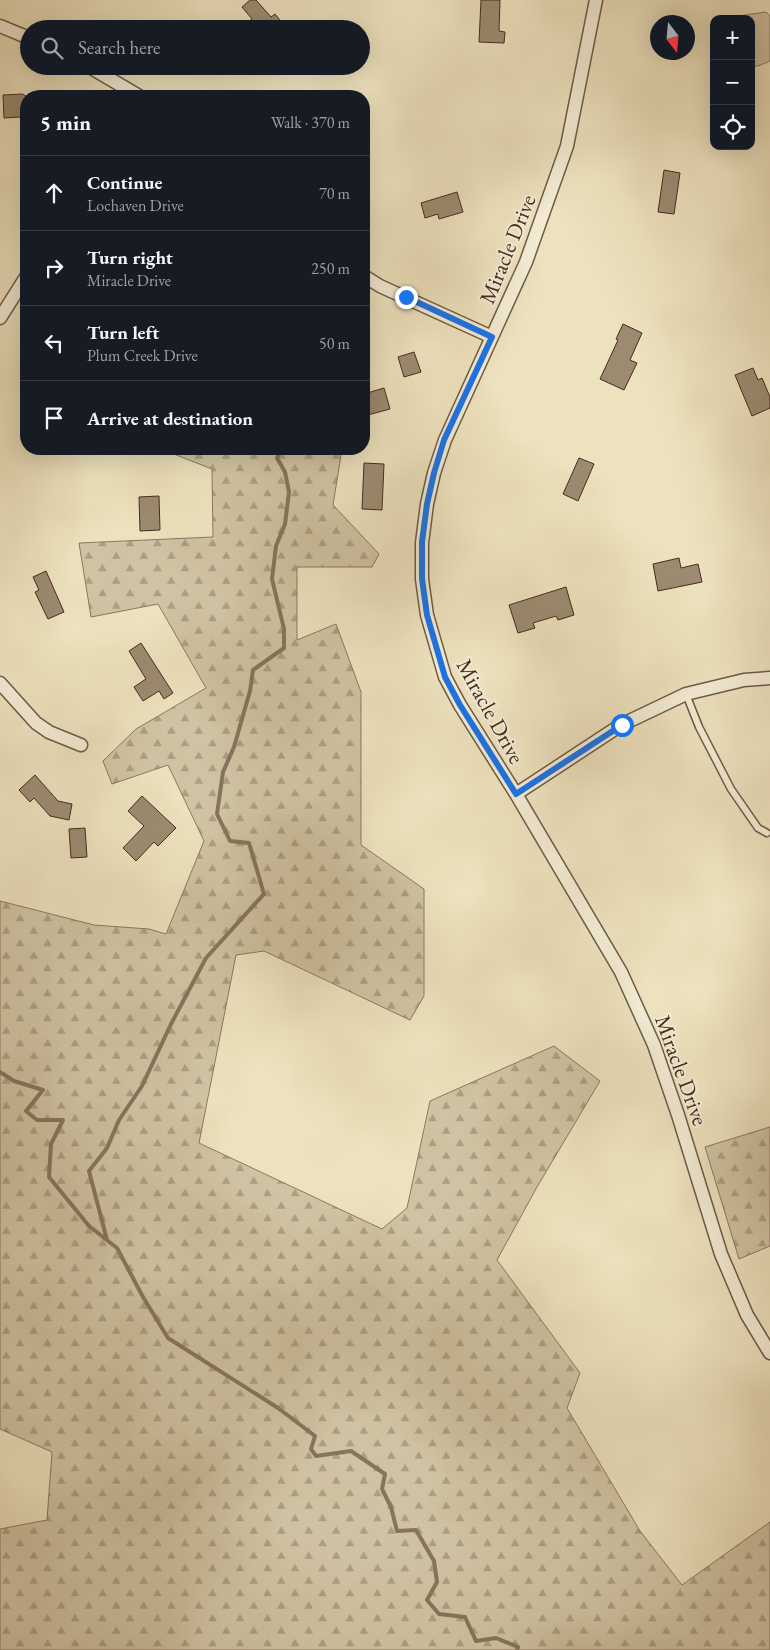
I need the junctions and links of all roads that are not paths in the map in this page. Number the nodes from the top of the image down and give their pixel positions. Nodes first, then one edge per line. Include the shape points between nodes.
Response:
1 (596, 0) edge
2 (0, 26) edge
3 (20, 34) edge
4 (103, 75) edge
5 (128, 90) edge
6 (370, 280) edge
7 (20, 286) edge
8 (0, 318) edge
9 (492, 337) junction
10 (770, 678) edge
11 (0, 684) edge
12 (686, 694) junction
13 (82, 745) dead end
14 (516, 794) junction
15 (767, 833) dead end
16 (770, 1353) edge

1 - 9 street, Miracle Drive via 567,146 530,254
2 - 3 street
4 - 5 street
6 - 9 street
7 - 8 street
9 - 14 street, Miracle Drive via 444,440 434,473 422,542 422,579 427,615 445,677
10 - 12 street via 744,680
11 - 13 street via 36,723 49,732
12 - 14 street via 622,725
12 - 15 lane via 731,789 758,828
14 - 16 street, Miracle Drive via 621,972 654,1045 721,1254 747,1315

